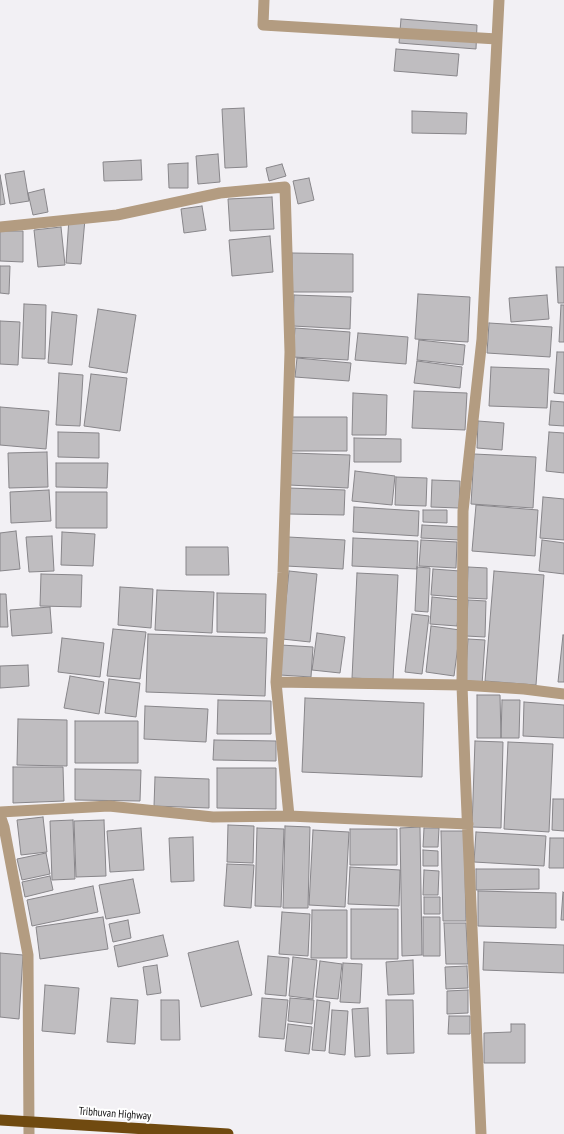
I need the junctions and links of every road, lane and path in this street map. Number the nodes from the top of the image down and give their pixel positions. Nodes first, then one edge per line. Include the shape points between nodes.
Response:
1 (264, 0) edge
2 (499, 0) edge
3 (497, 39) junction
4 (0, 227) edge
5 (276, 682) junction
6 (462, 686) junction
7 (564, 694) edge
8 (0, 812) edge
9 (0, 815) edge
10 (289, 816) junction
11 (468, 824) junction
12 (0, 1120) edge
13 (29, 1121) junction
14 (29, 1134) edge
15 (228, 1134) edge
16 (481, 1134) edge

1 - 3 street via 263,25
2 - 3 street
3 - 6 street via 482,339 463,512
4 - 5 street via 117,215 220,193 285,187 290,352 283,573
5 - 6 street
5 - 10 street
6 - 7 street
6 - 11 street
8 - 10 street via 109,806 213,817
9 - 13 street via 28,955
10 - 11 street
11 - 16 street
12 - 13 highway, Tribhuvan Highway
13 - 14 street
13 - 15 highway, Tribhuvan Highway

